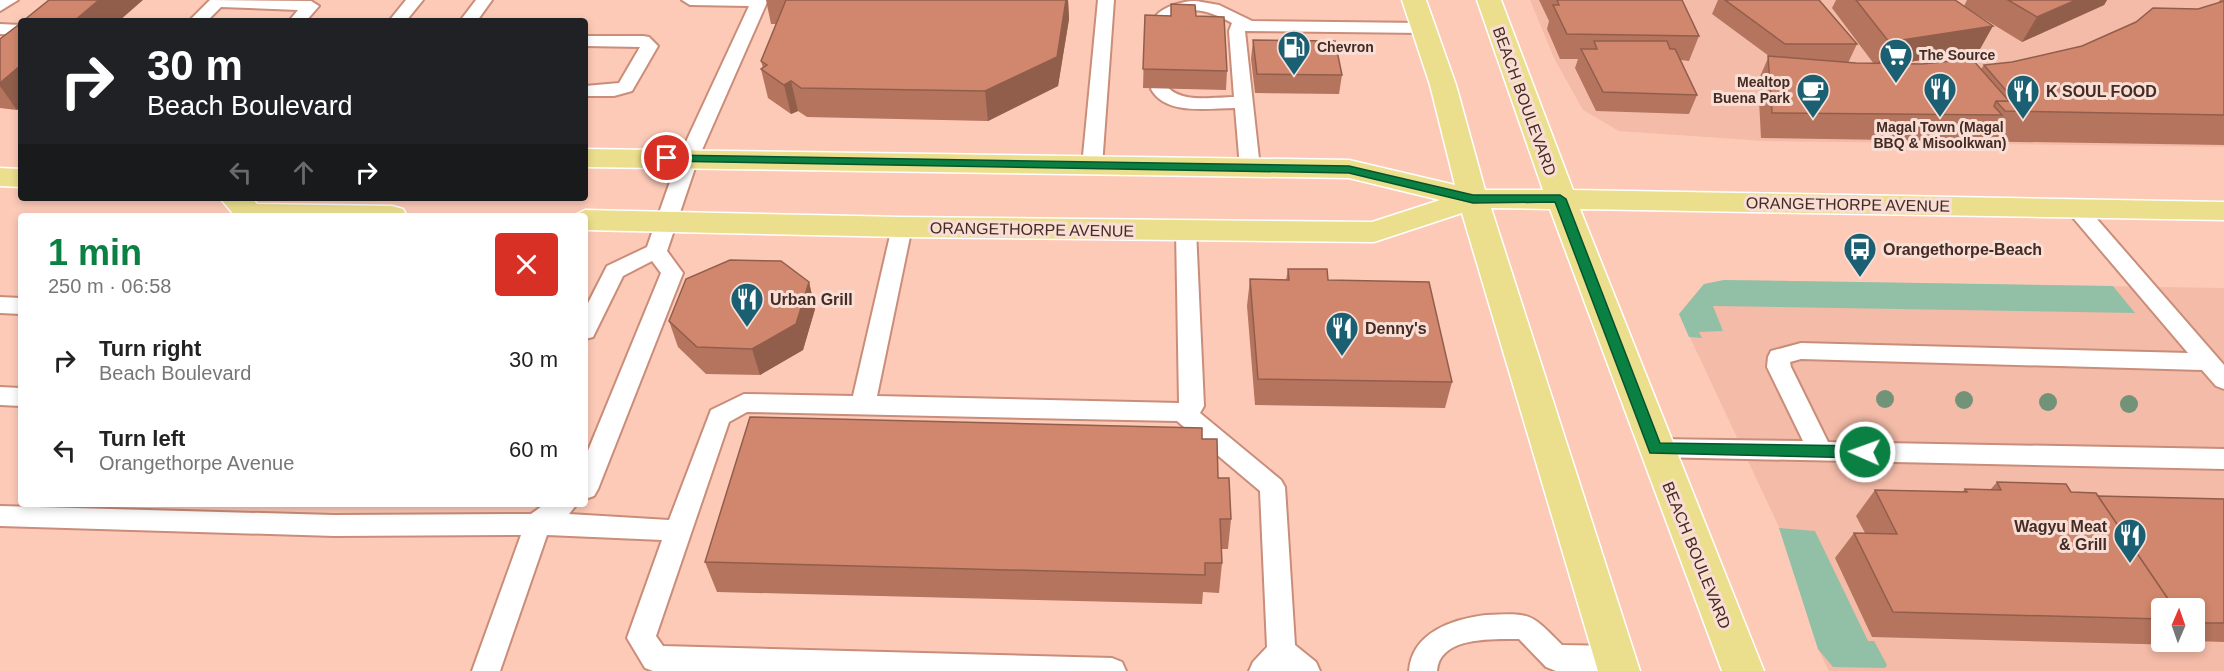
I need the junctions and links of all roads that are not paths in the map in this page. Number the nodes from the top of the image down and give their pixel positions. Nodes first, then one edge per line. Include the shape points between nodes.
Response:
1 (10, 0) edge
2 (415, 0) edge
3 (484, 0) edge
4 (690, 0) edge
5 (1106, 0) edge
6 (1414, 0) edge
7 (1489, 0) edge
8 (760, 1) edge
9 (0, 6) edge
10 (200, 18) edge
11 (300, 18) edge
12 (400, 18) edge
13 (470, 18) edge
14 (1246, 24) junction
15 (1424, 28) junction
16 (0, 29) edge
17 (18, 30) edge
18 (1162, 34) edge
19 (588, 40) edge
20 (1160, 89) edge
21 (588, 91) edge
22 (1242, 103) junction
23 (588, 158) edge
24 (688, 159) junction
25 (1092, 166) junction
26 (1250, 168) junction
27 (0, 177) edge
28 (18, 178) edge
29 (1473, 199) junction
30 (1560, 199) junction
31 (238, 201) edge
32 (2076, 208) junction
33 (2224, 211) edge
34 (249, 213) edge
35 (588, 220) edge
36 (668, 222) junction
37 (902, 227) junction
38 (1186, 230) junction
39 (656, 251) junction
40 (0, 305) edge
41 (18, 306) edge
42 (588, 325) edge
43 (2209, 362) junction
44 (2224, 380) edge
45 (0, 396) edge
46 (18, 397) edge
47 (863, 405) junction
48 (1183, 412) junction
49 (1655, 448) junction
50 (1820, 451) junction
51 (2224, 459) edge
52 (588, 482) edge
53 (555, 507) edge
54 (46, 510) edge
55 (533, 514) edge
56 (0, 516) edge
57 (678, 531) junction
58 (1272, 661) edge
59 (1553, 665) edge
60 (1617, 665) edge
61 (486, 671) edge
62 (1112, 671) edge
63 (1306, 671) edge
64 (1423, 671) edge
65 (1743, 671) edge

1 - 9 lane
2 - 12 lane
3 - 13 lane
4 - 8 lane
5 - 25 lane
6 - 15 main road
7 - 30 main road, BEACH BOULEVARD
8 - 24 lane
10 - 11 lane via 217,3 311,6
14 - 15 lane
14 - 18 lane via 1214,8 1193,5 1167,14
14 - 22 lane via 1237,31
15 - 29 main road
16 - 17 lane
19 - 21 lane via 643,41 649,46 626,87 614,92
20 - 22 lane via 1164,96 1180,102
22 - 26 lane
23 - 24 main road, ORANGETHORPE AVENUE
24 - 25 main road, ORANGETHORPE AVENUE
24 - 36 lane
25 - 26 main road, ORANGETHORPE AVENUE
26 - 29 main road, ORANGETHORPE AVENUE via 1349,169
27 - 28 main road
29 - 30 main road, ORANGETHORPE AVENUE
29 - 38 main road, ORANGETHORPE AVENUE via 1374,232
29 - 60 main road
30 - 32 main road, ORANGETHORPE AVENUE
30 - 49 main road, BEACH BOULEVARD
31 - 34 main road
32 - 33 main road, ORANGETHORPE AVENUE
32 - 43 lane
35 - 36 main road, ORANGETHORPE AVENUE
36 - 37 main road, ORANGETHORPE AVENUE
36 - 39 lane
37 - 38 main road, ORANGETHORPE AVENUE
37 - 47 lane
38 - 48 lane via 1192,405
39 - 42 lane via 615,271
39 - 52 lane via 672,273
40 - 41 lane
43 - 44 lane
43 - 50 lane via 1801,351 1779,357 1779,367
45 - 46 lane
47 - 48 lane
47 - 57 lane via 744,403 719,417
48 - 58 lane via 1272,487
49 - 50 lane
49 - 65 main road, BEACH BOULEVARD
50 - 51 lane
53 - 55 lane
54 - 55 lane via 381,526
54 - 56 lane
55 - 57 lane
55 - 61 lane
57 - 62 lane via 641,638 655,659
58 - 63 lane
59 - 60 lane
59 - 64 lane via 1525,627 1488,627 1444,638 1432,648

